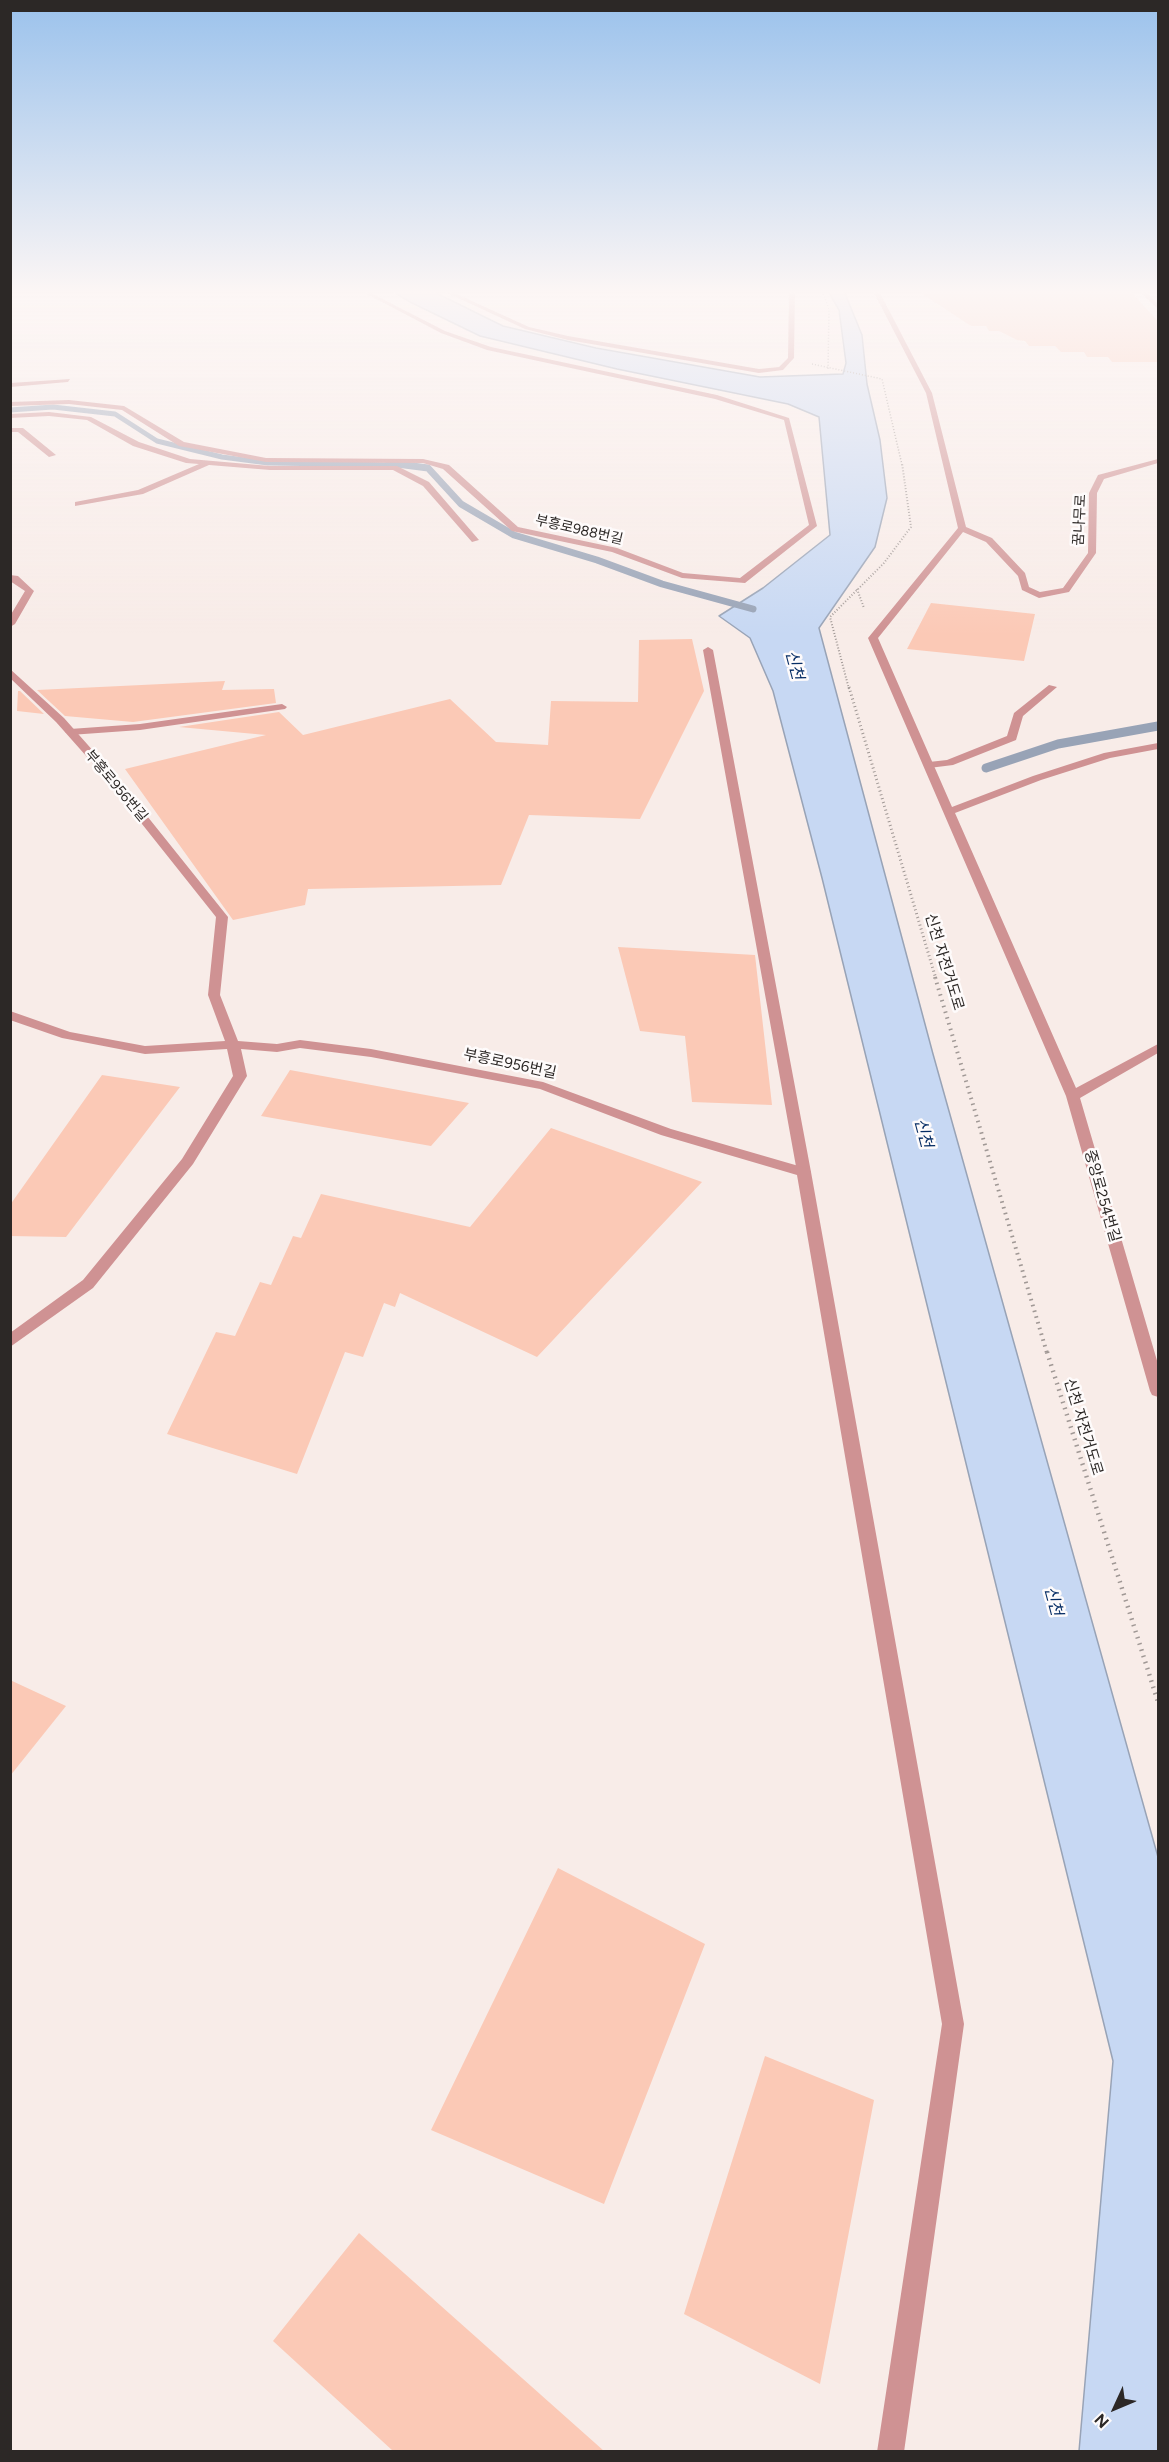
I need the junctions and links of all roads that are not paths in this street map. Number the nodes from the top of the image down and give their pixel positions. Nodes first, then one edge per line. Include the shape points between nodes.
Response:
1 (109, 406) edge
2 (745, 406) edge
3 (932, 406) edge
4 (10, 416) edge
5 (10, 430) edge
6 (52, 455) dead end
7 (1158, 461) edge
8 (207, 464) junction
9 (78, 504) dead end
10 (962, 528) junction
11 (475, 540) dead end
12 (10, 578) edge
13 (10, 624) edge
14 (708, 650) dead end
15 (10, 672) edge
16 (1052, 687) dead end
17 (282, 707) dead end
18 (70, 732) junction
19 (1158, 746) edge
20 (929, 765) junction
21 (949, 812) junction
22 (10, 1015) edge
23 (233, 1045) junction
24 (1158, 1048) edge
25 (1073, 1096) junction
26 (804, 1172) junction
27 (10, 1341) edge
28 (1158, 1391) edge
29 (890, 2451) edge

1 - 2 street, 부흥로988번길 via 124,408 182,444 266,460 423,461 446,467 515,529 614,550 682,575 742,581 813,526 787,419
3 - 10 street
4 - 8 street via 50,414 89,418 161,454
5 - 6 street via 20,430
7 - 10 street, 꿈나무로 via 1101,477 1093,493 1092,553 1066,590 1039,596 1025,588 1022,575 989,540
8 - 9 street via 141,492
8 - 11 street via 394,468 426,484
10 - 20 street, 중앙로254번길 via 873,638
12 - 13 street via 30,591
14 - 26 street
15 - 18 street, 부흥로956번길
16 - 20 street via 1018,715 1012,738 950,763
17 - 18 street via 140,727
18 - 23 street, 부흥로956번길 via 222,917 214,995
19 - 21 street via 1108,755
20 - 21 street, 중앙로254번길
21 - 25 street, 중앙로254번길
22 - 23 street, 부흥로956번길 via 67,1035 145,1050
23 - 26 street, 부흥로956번길 via 277,1048 300,1044 371,1053 543,1086 666,1132
23 - 27 street via 240,1076 188,1161 88,1284
24 - 25 street
25 - 28 street, 중앙로254번길
26 - 29 street via 953,2024

